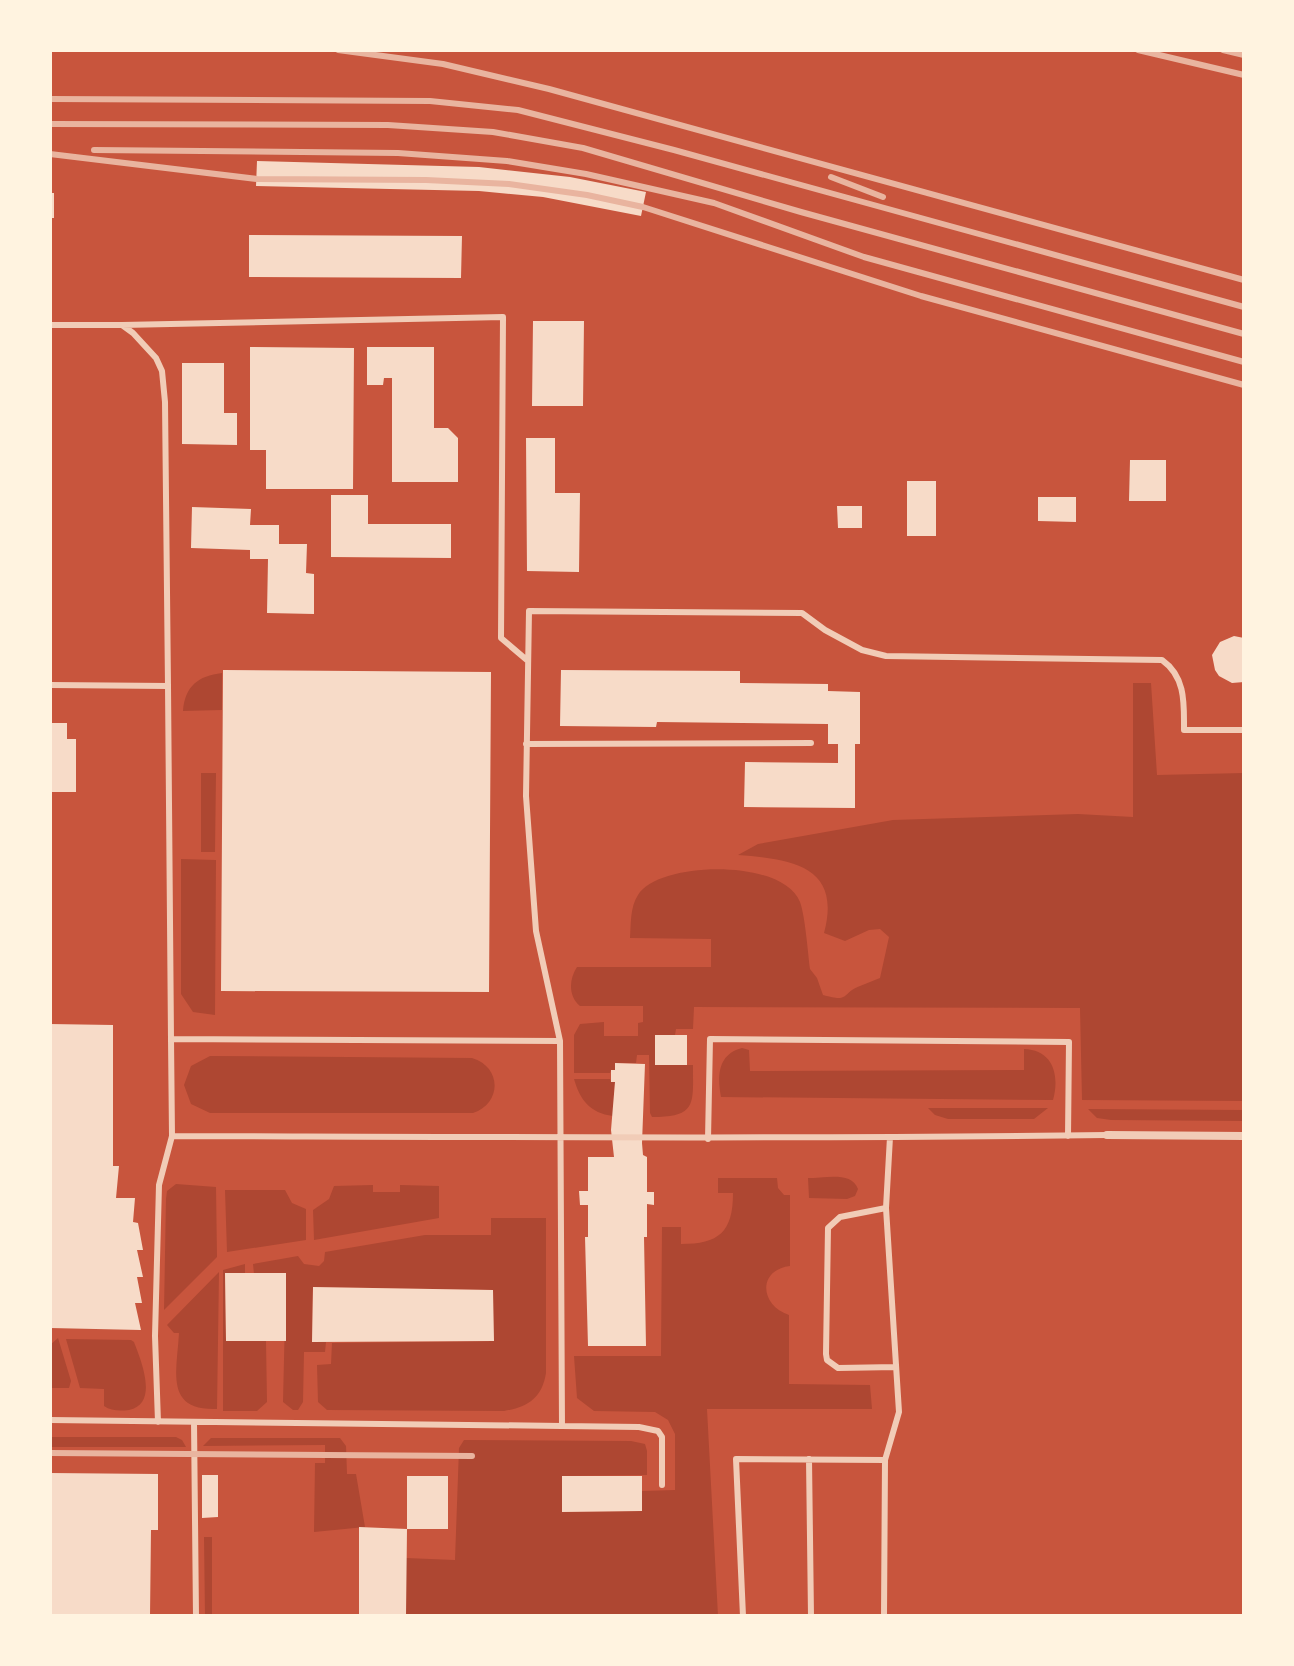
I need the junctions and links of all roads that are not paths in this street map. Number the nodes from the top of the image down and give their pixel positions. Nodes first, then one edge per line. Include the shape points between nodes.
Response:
1 (50, 325) edge
2 (122, 325) junction
3 (528, 661) junction
4 (50, 685) edge
5 (168, 686) junction
6 (1244, 730) edge
7 (811, 743) dead end
8 (526, 744) junction
9 (171, 1039) junction
10 (560, 1041) junction
11 (1107, 1135) joint
12 (172, 1136) junction
13 (1068, 1136) junction
14 (1244, 1136) edge
15 (560, 1137) junction
16 (890, 1137) junction
17 (708, 1139) junction
18 (886, 1208) junction
19 (896, 1367) junction
20 (50, 1420) edge
21 (158, 1422) junction
22 (194, 1422) junction
23 (562, 1426) junction
24 (809, 1459) junction
25 (885, 1460) junction
26 (662, 1485) dead end
27 (196, 1616) edge
28 (743, 1616) edge
29 (811, 1616) edge
30 (884, 1616) edge

1 - 2 lane
2 - 3 lane via 503,317 501,638
2 - 5 lane via 144,344 162,371
3 - 6 lane via 529,611 802,613 862,650 886,656 1162,660 1184,693 1184,730
3 - 8 lane
4 - 5 lane
5 - 9 lane
7 - 8 lane
8 - 10 lane via 536,931
9 - 10 lane
9 - 12 lane
10 - 15 lane
11 - 13 lane
11 - 14 street
12 - 15 lane
12 - 21 lane via 159,1185
13 - 16 lane
13 - 17 lane via 1069,1042 710,1039
15 - 17 lane
15 - 23 lane
16 - 17 lane
16 - 18 lane
18 - 19 lane
18 - 19 lane via 840,1217 828,1228 826,1354 838,1368
19 - 25 lane via 899,1412
20 - 21 lane
21 - 22 lane
22 - 23 lane
22 - 27 lane
23 - 26 lane via 658,1431
24 - 25 lane
24 - 28 lane via 736,1459
24 - 29 lane
25 - 30 lane

